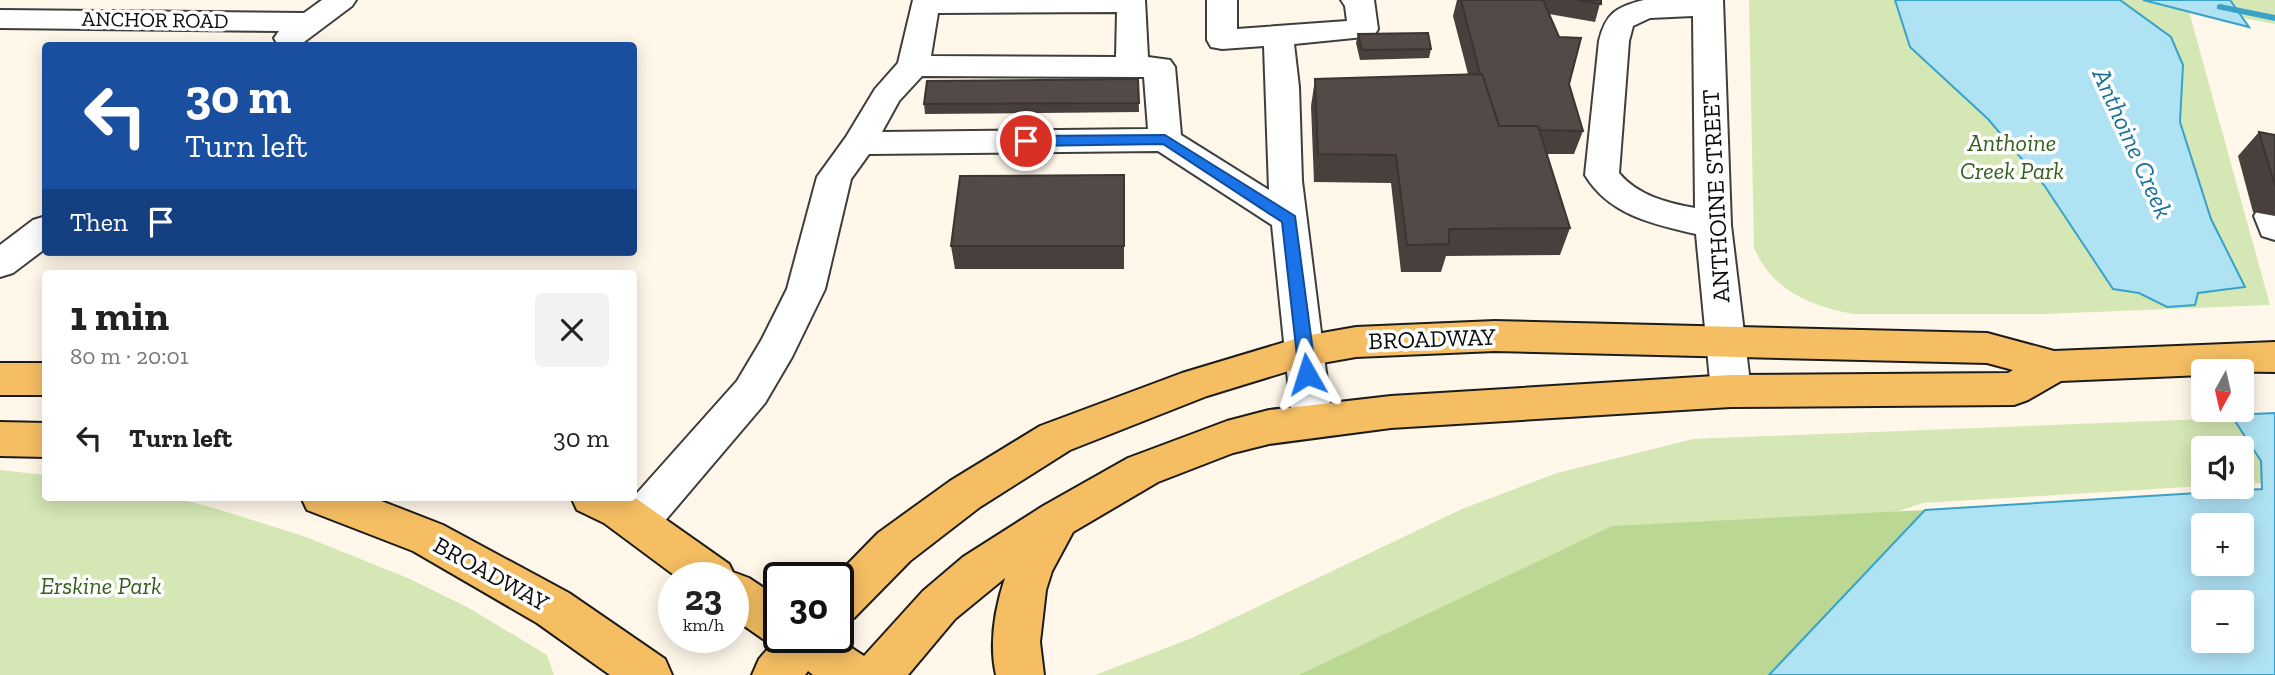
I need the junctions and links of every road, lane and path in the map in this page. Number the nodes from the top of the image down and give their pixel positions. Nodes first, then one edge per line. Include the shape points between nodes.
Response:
1 (341, 0) edge
2 (1222, 0) edge
3 (1356, 0) edge
4 (1708, 3) edge
5 (88, 9) edge
6 (0, 19) edge
7 (311, 22) junction
8 (1278, 35) junction
9 (284, 42) edge
10 (913, 66) junction
11 (1132, 67) junction
12 (1165, 140) junction
13 (859, 143) junction
14 (1289, 219) junction
15 (1713, 225) junction
16 (42, 232) edge
17 (0, 264) edge
18 (1725, 341) junction
19 (1305, 351) junction
20 (2275, 357) edge
21 (2054, 366) junction
22 (0, 379) edge
23 (42, 379) edge
24 (1731, 391) junction
25 (1312, 420) junction
26 (0, 439) edge
27 (42, 440) edge
28 (334, 501) edge
29 (600, 501) edge
30 (1058, 519) junction
31 (637, 523) junction
32 (691, 562) edge
33 (854, 588) edge
34 (749, 606) edge
35 (763, 618) edge
36 (811, 653) edge
37 (648, 675) edge
38 (852, 675) edge
39 (878, 675) edge
40 (1020, 675) edge

1 - 7 street
2 - 8 street via 1222,40
3 - 8 street via 1363,29
4 - 15 street, ANTHOINE STREET
4 - 15 street via 1644,9 1619,21 1602,175 1608,186 1632,201
5 - 6 street, ANCHOR ROAD
5 - 7 street, ANCHOR ROAD
7 - 9 street
8 - 14 street
10 - 11 street
10 - 11 street via 925,4 1132,3
10 - 13 street via 886,96
11 - 12 street via 1160,67
12 - 13 street
12 - 14 street
13 - 31 street via 834,177 807,289 778,346 751,391
14 - 19 street
15 - 18 street, ANTHOINE STREET
16 - 17 street
18 - 19 main road, BROADWAY via 1495,336 1356,342
18 - 21 main road, BROADWAY via 1987,348
18 - 24 street, ANTHOINE STREET
19 - 25 street
19 - 33 main road, BROADWAY via 1196,384 1055,438 965,494 894,547
20 - 21 main road, BROADWAY
21 - 24 main road, BROADWAY via 2014,389
22 - 23 main road
24 - 25 main road, BROADWAY
25 - 30 main road, BROADWAY via 1227,438 1143,470
26 - 27 main road
28 - 37 main road, BROADWAY via 439,544 553,608
29 - 31 main road
30 - 39 main road, BROADWAY via 979,571 939,605
30 - 40 main road via 1026,581 1017,635
31 - 32 main road
34 - 35 main road
36 - 38 main road

